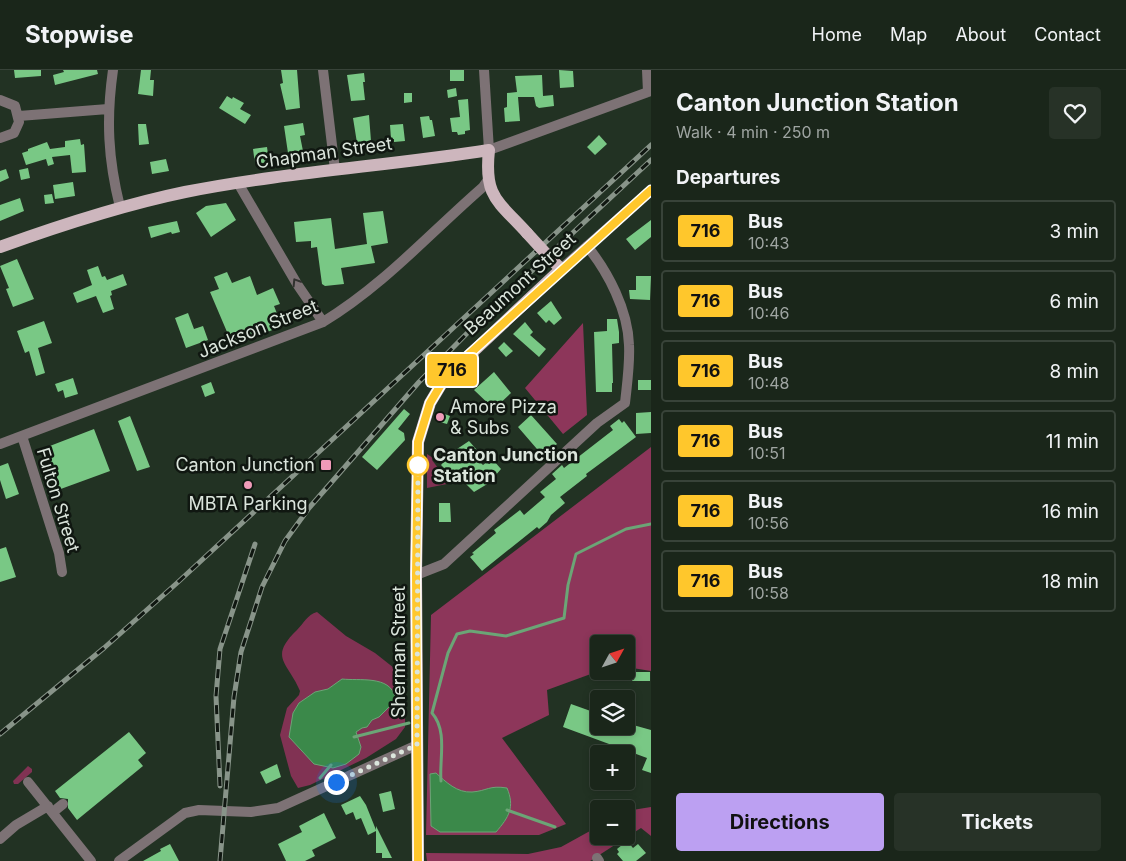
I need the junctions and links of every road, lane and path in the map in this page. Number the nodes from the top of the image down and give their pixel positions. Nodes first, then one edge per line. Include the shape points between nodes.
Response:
1 (113, 70) edge
2 (323, 70) edge
3 (484, 70) edge
4 (647, 70) edge
5 (650, 91) edge
6 (0, 100) edge
7 (108, 109) junction
8 (19, 116) junction
9 (0, 138) edge
10 (489, 150) junction
11 (335, 170) junction
12 (488, 180) junction
13 (238, 183) junction
14 (651, 190) edge
15 (120, 207) junction
16 (587, 246) junction
17 (0, 247) edge
18 (562, 269) junction
19 (323, 322) junction
20 (22, 436) junction
21 (418, 442) joint
22 (0, 444) edge
23 (62, 572) dead end
24 (416, 575) junction
25 (417, 745) junction
26 (28, 782) dead end
27 (63, 804) dead end
28 (50, 809) junction
29 (0, 839) edge
30 (92, 861) edge
31 (119, 861) edge
32 (418, 861) edge

1 - 7 street
2 - 11 street
3 - 10 street
4 - 5 street
5 - 10 street, Chapman Street
6 - 8 street via 10,103
7 - 8 street
7 - 15 street via 108,137
8 - 9 street via 14,133
10 - 11 main road, Chapman Street
10 - 12 main road
11 - 13 main road, Chapman Street
12 - 18 main road, bridge via 494,198
12 - 19 street, Jackson Street via 387,275
13 - 15 main road, Chapman Street
19 -> 13 street
14 - 16 street, Beaumont Street
15 - 17 main road, Chapman Street
16 - 18 street, Beaumont Street
16 - 24 street via 605,271 622,311 629,344 625,403 597,423 444,564
18 - 21 main road, Beaumont Street via 445,378 430,403
19 - 20 street, Jackson Street
20 - 22 street, Jackson Street
20 - 23 street, Fulton Street
21 - 24 main road, Sherman Street
24 - 25 main road, Sherman Street
25 - 31 street via 278,808 251,812 199,810 185,813
25 - 32 main road, Sherman Street
26 - 28 street
27 - 28 street
28 - 29 street via 16,825
28 - 30 street

